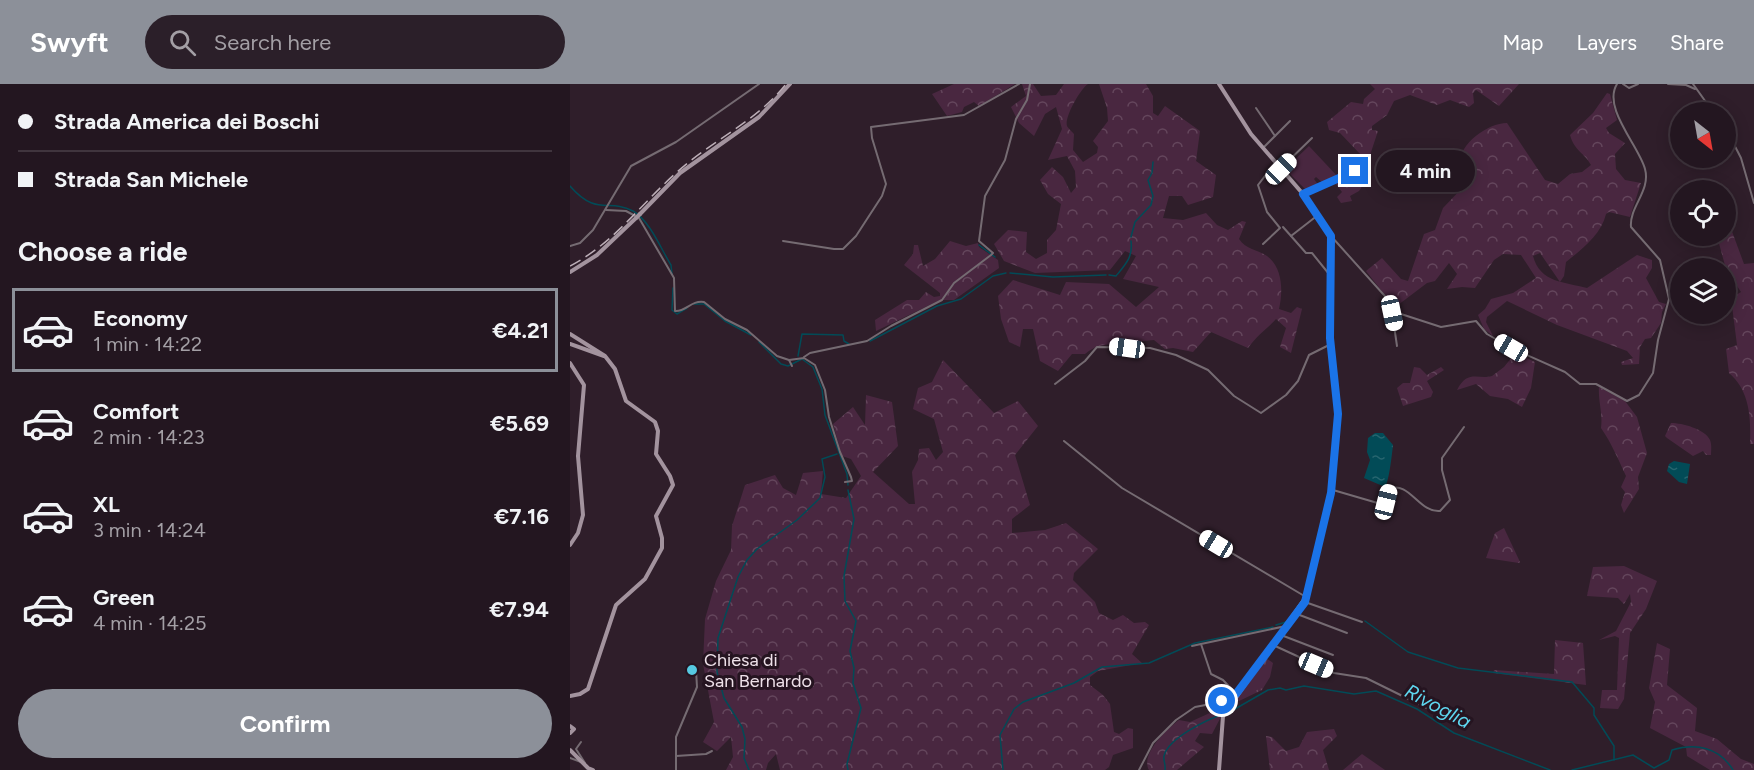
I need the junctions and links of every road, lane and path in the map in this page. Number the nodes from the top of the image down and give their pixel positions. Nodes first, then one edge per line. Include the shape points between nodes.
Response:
1 (759, 84) edge
2 (790, 84) edge
3 (1019, 84) edge
4 (1030, 84) edge
5 (1219, 84) edge
6 (1617, 84) edge
7 (1623, 84) edge
8 (1638, 84) edge
9 (1668, 84) edge
10 (1693, 84) edge
11 (1697, 90) junction
12 (1706, 102) edge
13 (1256, 108) dead end
14 (1290, 121) dead end
15 (1275, 136) junction
16 (1312, 138) dead end
17 (1736, 148) edge
18 (1262, 149) junction
19 (1275, 163) junction
20 (1359, 167) dead end
21 (1281, 169) junction
22 (1303, 194) junction
23 (1754, 203) edge
24 (606, 208) junction
25 (1318, 215) junction
26 (1283, 226) dead end
27 (1291, 236) junction
28 (1331, 236) junction
29 (783, 241) dead end
30 (1263, 244) dead end
31 (570, 246) edge
32 (570, 272) edge
33 (1331, 276) junction
34 (1391, 305) junction
35 (570, 334) edge
36 (570, 344) edge
37 (1331, 344) junction
38 (1397, 346) dead end
39 (605, 356) junction
40 (804, 358) junction
41 (570, 363) edge
42 (1054, 384) dead end
43 (1464, 427) dead end
44 (1064, 441) dead end
45 (845, 482) dead end
46 (1331, 490) junction
47 (570, 546) edge
48 (1305, 600) junction
49 (1297, 614) junction
50 (1362, 622) dead end
51 (1288, 626) junction
52 (1347, 633) dead end
53 (1281, 635) junction
54 (1200, 644) junction
55 (1273, 645) junction
56 (1192, 646) dead end
57 (1333, 655) dead end
58 (696, 670) dead end
59 (1236, 694) junction
60 (570, 696) edge
61 (1437, 713) dead end
62 (570, 726) edge
63 (570, 733) edge
64 (581, 742) dead end
65 (570, 750) edge
66 (712, 751) dead end
67 (676, 756) junction
68 (570, 758) edge
69 (581, 762) junction
70 (588, 768) junction
71 (593, 770) edge
72 (676, 770) edge
73 (1139, 770) edge
74 (1219, 770) edge

1 - 24 street via 676,142 632,166
2 - 32 street, bridge via 759,117 680,173 609,245
3 - 29 street via 964,114 872,127 886,184 856,236 843,249
4 - 40 street via 1005,160 984,200 979,241 993,253 954,283 942,300 862,344 810,353
5 - 18 street
6 - 34 street via 1613,94 1619,121 1646,176 1631,227 1660,260 1669,299 1653,373 1640,395 1627,401 1596,384 1580,384 1565,372 1487,334 1476,321 1438,327 1405,316
7 - 8 street via 1629,88
9 - 11 street
10 - 11 street
11 - 12 street
13 - 15 street
14 - 15 street
15 - 18 street
16 - 21 street
17 - 23 street
18 - 19 street
19 - 21 street
19 - 30 street via 1258,185 1267,212 1281,228
20 - 22 street
21 - 22 street
22 - 25 street
24 - 31 street via 593,230 580,243
24 - 40 street via 639,218 668,263 673,276 675,311 704,302 747,330 777,356 791,363
25 - 27 street
25 - 28 street
26 - 27 street
27 - 33 street
28 - 33 street
28 - 34 street
33 - 37 street
34 - 38 street
35 - 39 street
36 - 39 street
37 - 42 street via 1308,355 1298,381 1260,413 1234,396 1208,370 1155,349 1097,347
37 - 46 street via 1338,414
39 - 60 street via 618,374 627,401 655,422 656,454 672,485 656,516 663,542 659,554 645,579 616,604 588,689
40 - 45 street via 814,365 825,390 829,417 852,481
41 - 47 street via 584,385 578,456 582,515
43 - 46 street via 1442,458 1450,500 1444,508 1429,510 1409,492 1393,487 1382,504
44 - 48 street via 1122,488
46 - 48 street
48 - 49 street
48 - 50 street
49 - 51 street
49 - 52 street
51 - 53 street
51 - 54 street
53 - 55 street
53 - 57 street
54 - 56 street
54 - 59 street via 1211,674
55 - 59 street
55 - 61 street via 1334,673 1366,678
58 - 67 street via 697,687 676,737
59 - 73 street via 1195,707 1176,720 1153,743
59 - 74 street via 1223,716
62 - 63 street via 574,729
64 - 70 street via 576,749
65 - 69 street
66 - 67 street
67 - 72 street
68 - 69 street
69 - 70 street
70 - 71 street

